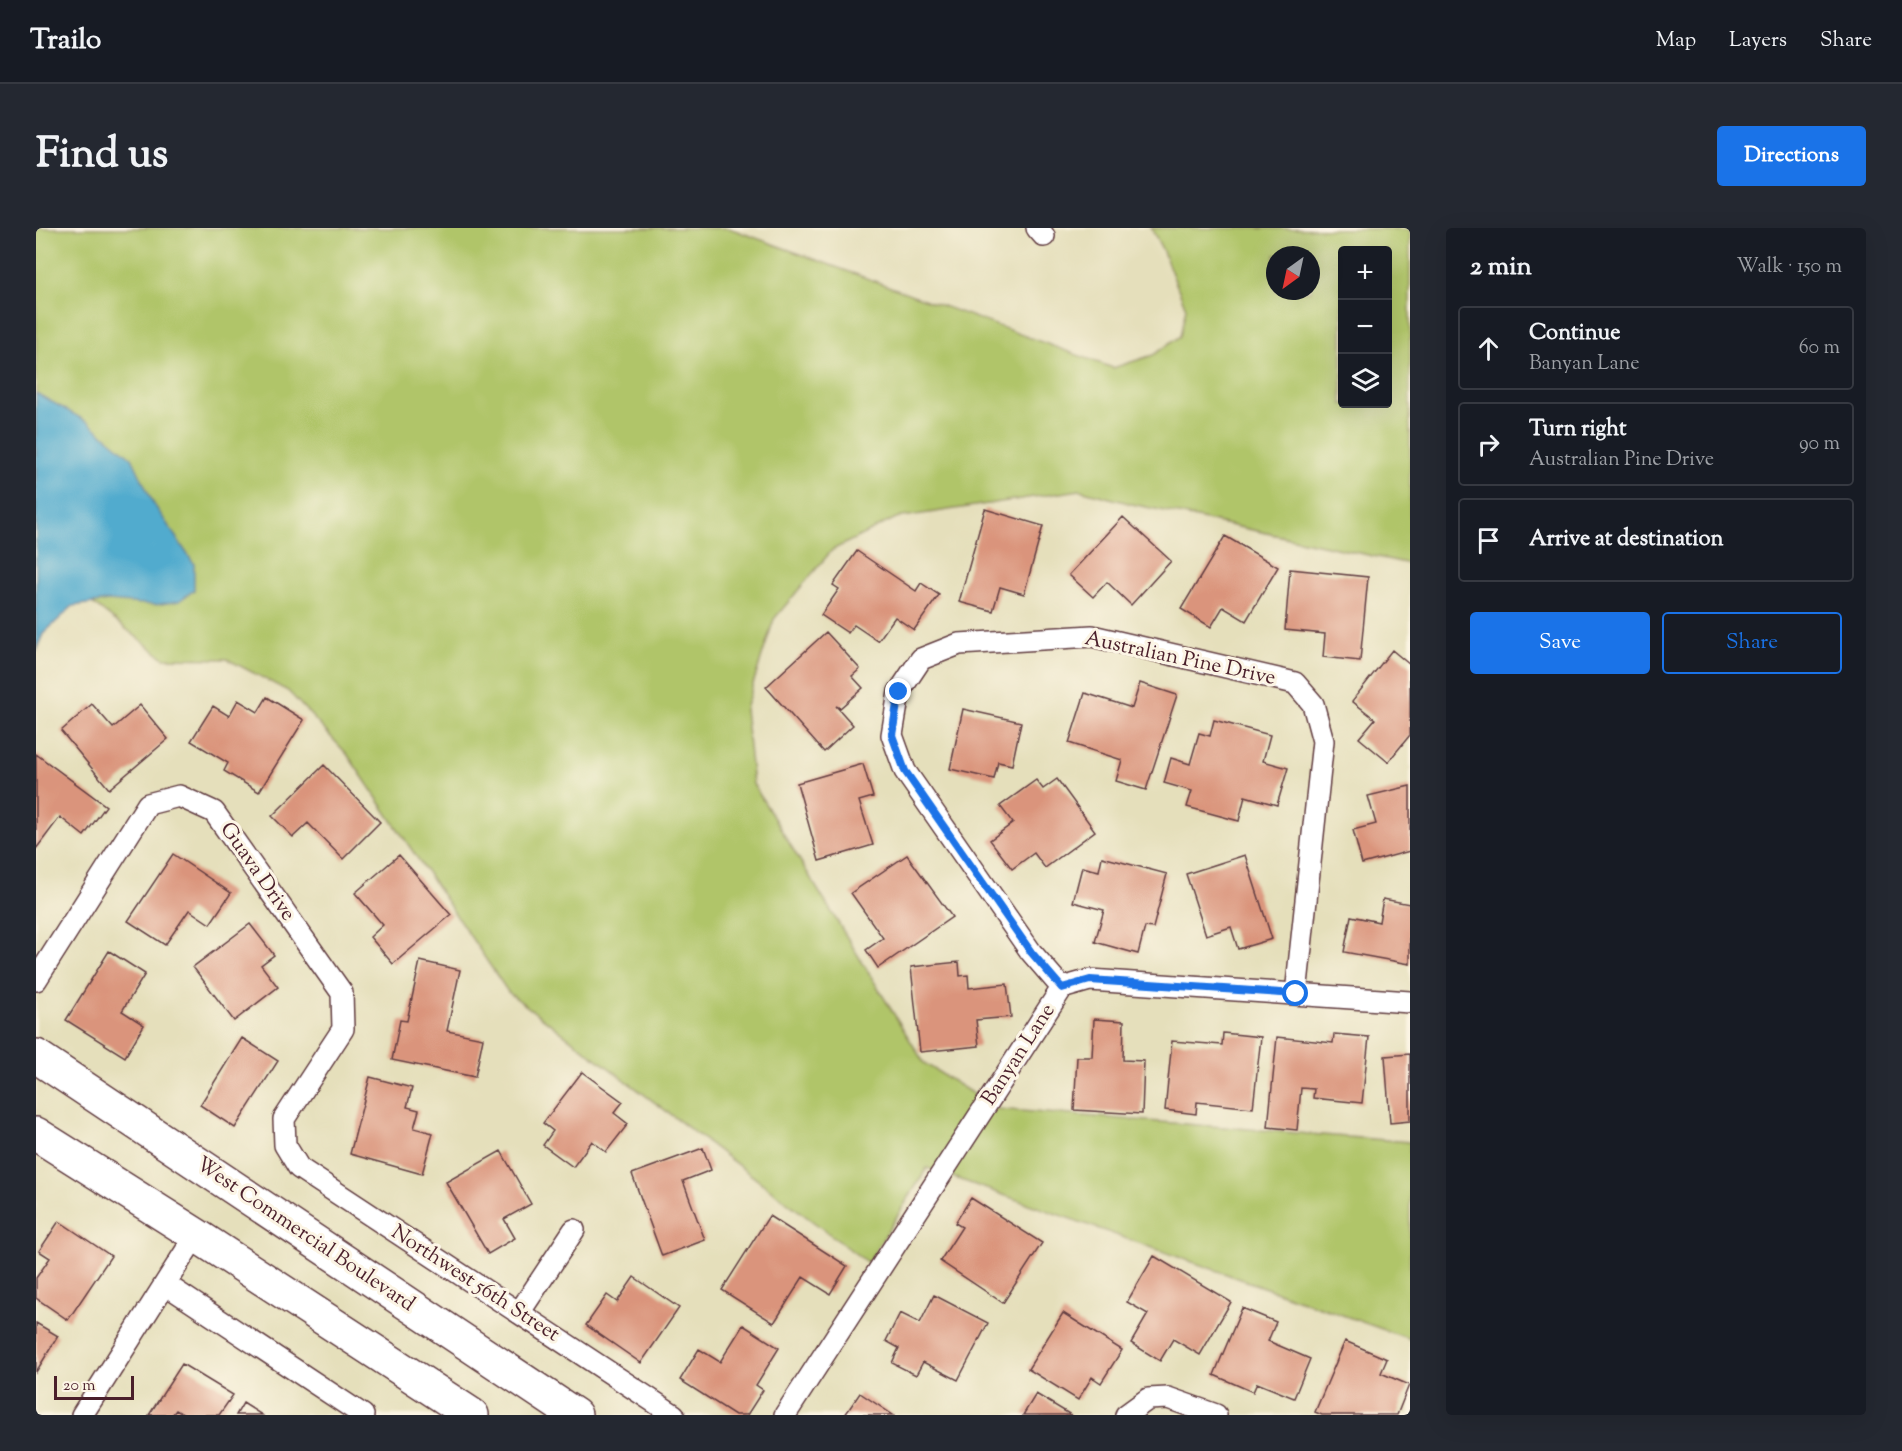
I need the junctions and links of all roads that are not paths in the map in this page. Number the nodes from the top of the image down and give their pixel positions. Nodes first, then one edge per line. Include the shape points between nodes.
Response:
1 (36, 980) edge
2 (1062, 988) junction
3 (1296, 994) junction
4 (1410, 1002) edge
5 (36, 1056) edge
6 (36, 1134) edge
7 (285, 1145) joint
8 (574, 1230) dead end
9 (196, 1235) junction
10 (165, 1284) junction
11 (519, 1313) junction
12 (82, 1415) edge
13 (363, 1415) edge
14 (472, 1415) edge
15 (575, 1415) edge
16 (674, 1415) edge
17 (784, 1415) edge
18 (1126, 1415) edge
19 (1216, 1415) edge

1 - 7 street, Guava Drive via 147,804 179,796 214,812 342,993 343,1029 284,1119
2 - 3 street, Banyan Lane via 1090,980
2 - 3 street, Australian Pine Drive via 1031,952 905,771 892,735 899,692 921,660 959,644 1092,636 1295,683 1313,704 1323,741
2 - 17 street, Banyan Lane
3 - 4 street, Banyan Lane
5 - 15 highway, West Commercial Boulevard
6 - 9 highway
7 - 11 street, Northwest 56th Street via 299,1168
8 - 11 street
9 - 10 street
9 - 14 highway
10 - 12 street
10 - 13 street
11 - 16 street, Northwest 56th Street
18 - 19 street via 1148,1400 1168,1398

